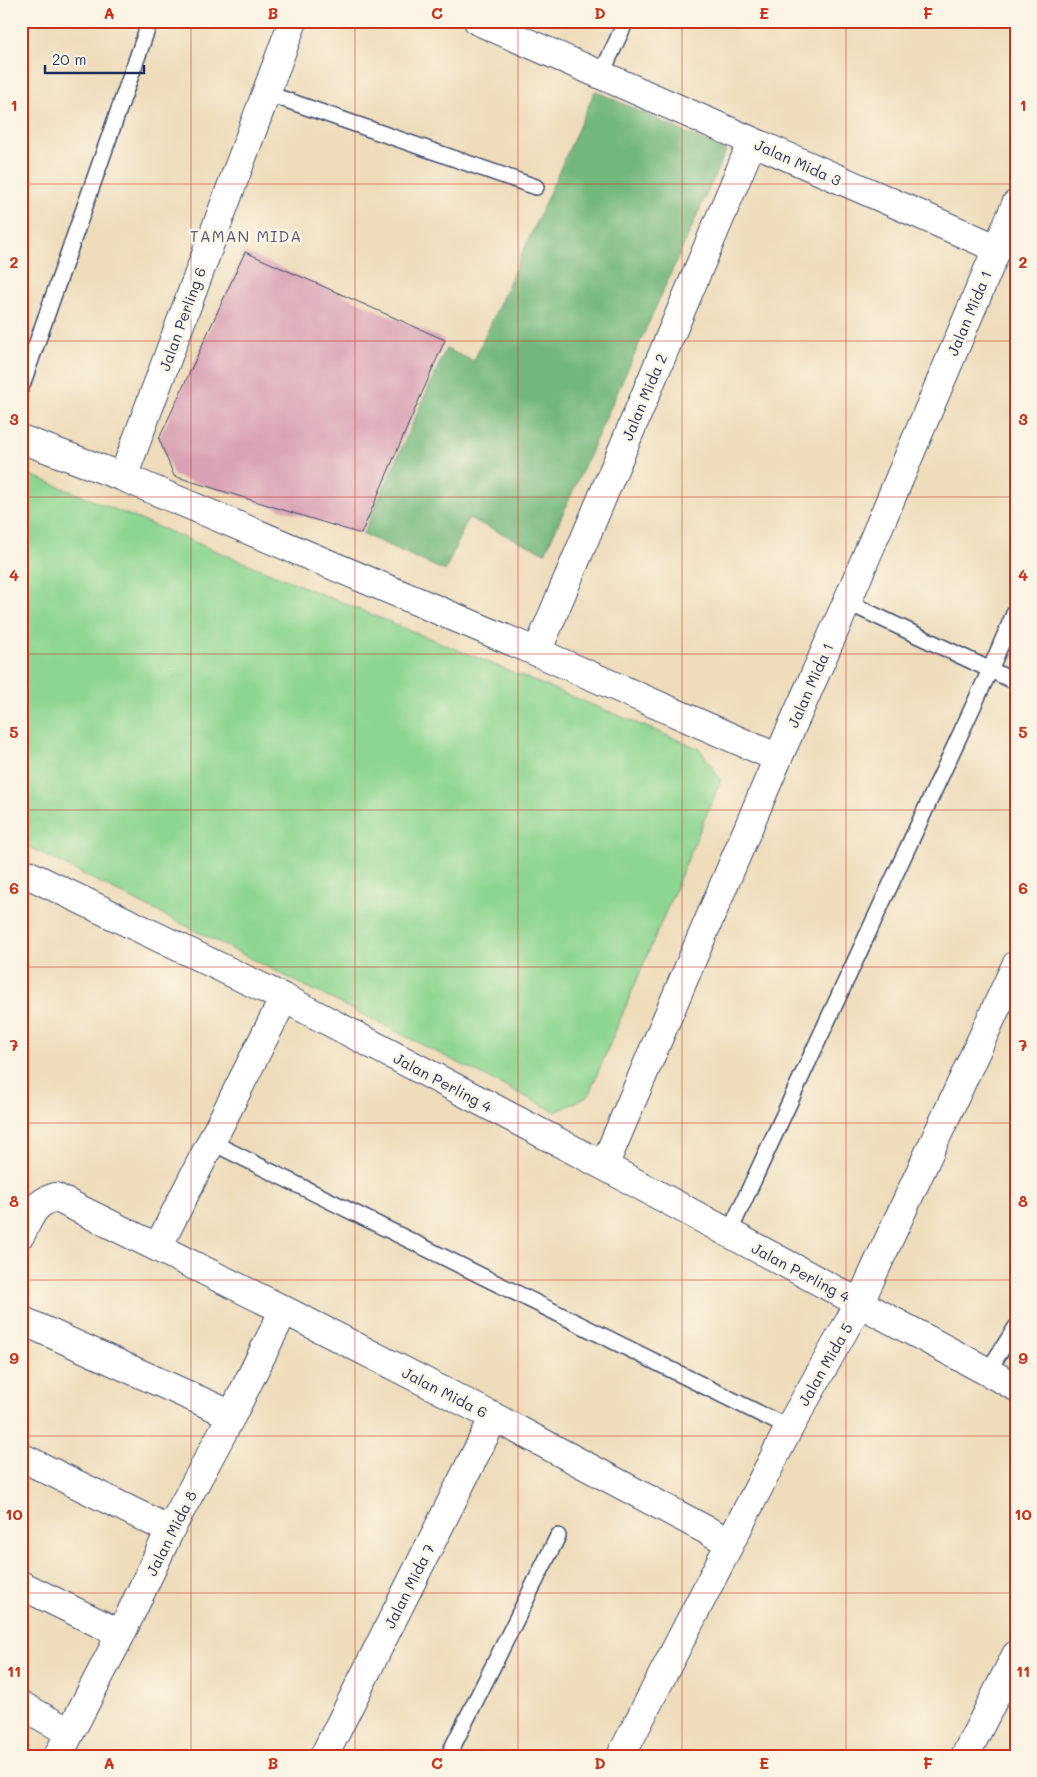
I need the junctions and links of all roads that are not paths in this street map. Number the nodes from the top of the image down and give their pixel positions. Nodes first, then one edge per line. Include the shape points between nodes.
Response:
1 (150, 21) edge
2 (293, 21) edge
3 (478, 21) edge
4 (626, 21) edge
5 (601, 75) junction
6 (266, 93) junction
7 (752, 142) junction
8 (536, 187) dead end
9 (1016, 204) edge
10 (996, 248) junction
11 (21, 388) edge
12 (21, 438) edge
13 (123, 477) junction
14 (848, 602) junction
15 (1016, 609) edge
16 (536, 652) junction
17 (990, 670) junction
18 (1016, 682) edge
19 (778, 758) junction
20 (21, 871) edge
21 (1016, 965) edge
22 (284, 998) junction
23 (211, 1142) junction
24 (604, 1166) junction
25 (21, 1234) edge
26 (729, 1234) junction
27 (158, 1247) junction
28 (859, 1304) junction
29 (284, 1310) junction
30 (21, 1320) edge
31 (1016, 1327) edge
32 (988, 1371) junction
33 (1016, 1387) edge
34 (232, 1415) junction
35 (494, 1417) junction
36 (789, 1428) junction
37 (21, 1457) edge
38 (170, 1530) junction
39 (558, 1536) dead end
40 (729, 1542) junction
41 (21, 1585) edge
42 (121, 1634) junction
43 (1016, 1655) edge
44 (21, 1705) edge
45 (63, 1744) edge
46 (324, 1756) edge
47 (448, 1756) edge
48 (621, 1756) edge
49 (965, 1756) edge

1 - 11 lane
2 - 6 street, Jalan Perling 6
3 - 5 street, Jalan Mida 3
4 - 5 lane
5 - 7 street, Jalan Mida 3
6 - 8 lane
6 - 13 street, Jalan Perling 6
7 - 10 street, Jalan Mida 3
7 - 16 street, Jalan Mida 2
9 - 10 street, Jalan Mida 1
10 - 14 street, Jalan Mida 1
12 - 13 street
13 - 16 street
14 - 17 lane
14 - 19 street, Jalan Mida 1
15 - 17 lane
16 - 19 street
17 - 18 lane
17 - 26 lane
19 - 24 street, Jalan Mida 1
20 - 22 street, Jalan Perling 4
21 - 28 street, Jalan Mida 5
22 - 23 street
22 - 24 street, Jalan Perling 4
23 - 27 street
23 - 36 lane
24 - 26 street, Jalan Perling 4
25 - 27 street via 34,1208 55,1197
26 - 28 street, Jalan Perling 4
27 - 29 street, Jalan Mida 6
28 - 32 street, Jalan Perling 4
28 - 36 street, Jalan Mida 5
29 - 34 street, Jalan Mida 8
29 - 35 street, Jalan Mida 6
30 - 34 street
31 - 32 lane
32 - 33 street, Jalan Perling 4
34 - 38 street, Jalan Mida 8
35 - 40 street, Jalan Mida 6
35 - 46 street, Jalan Mida 7
36 - 40 street, Jalan Mida 5
37 - 38 street
38 - 42 street, Jalan Mida 8
39 - 47 lane
40 - 48 street, Jalan Mida 5
41 - 42 street
42 - 45 street, Jalan Mida 8
43 - 49 street
44 - 45 street

